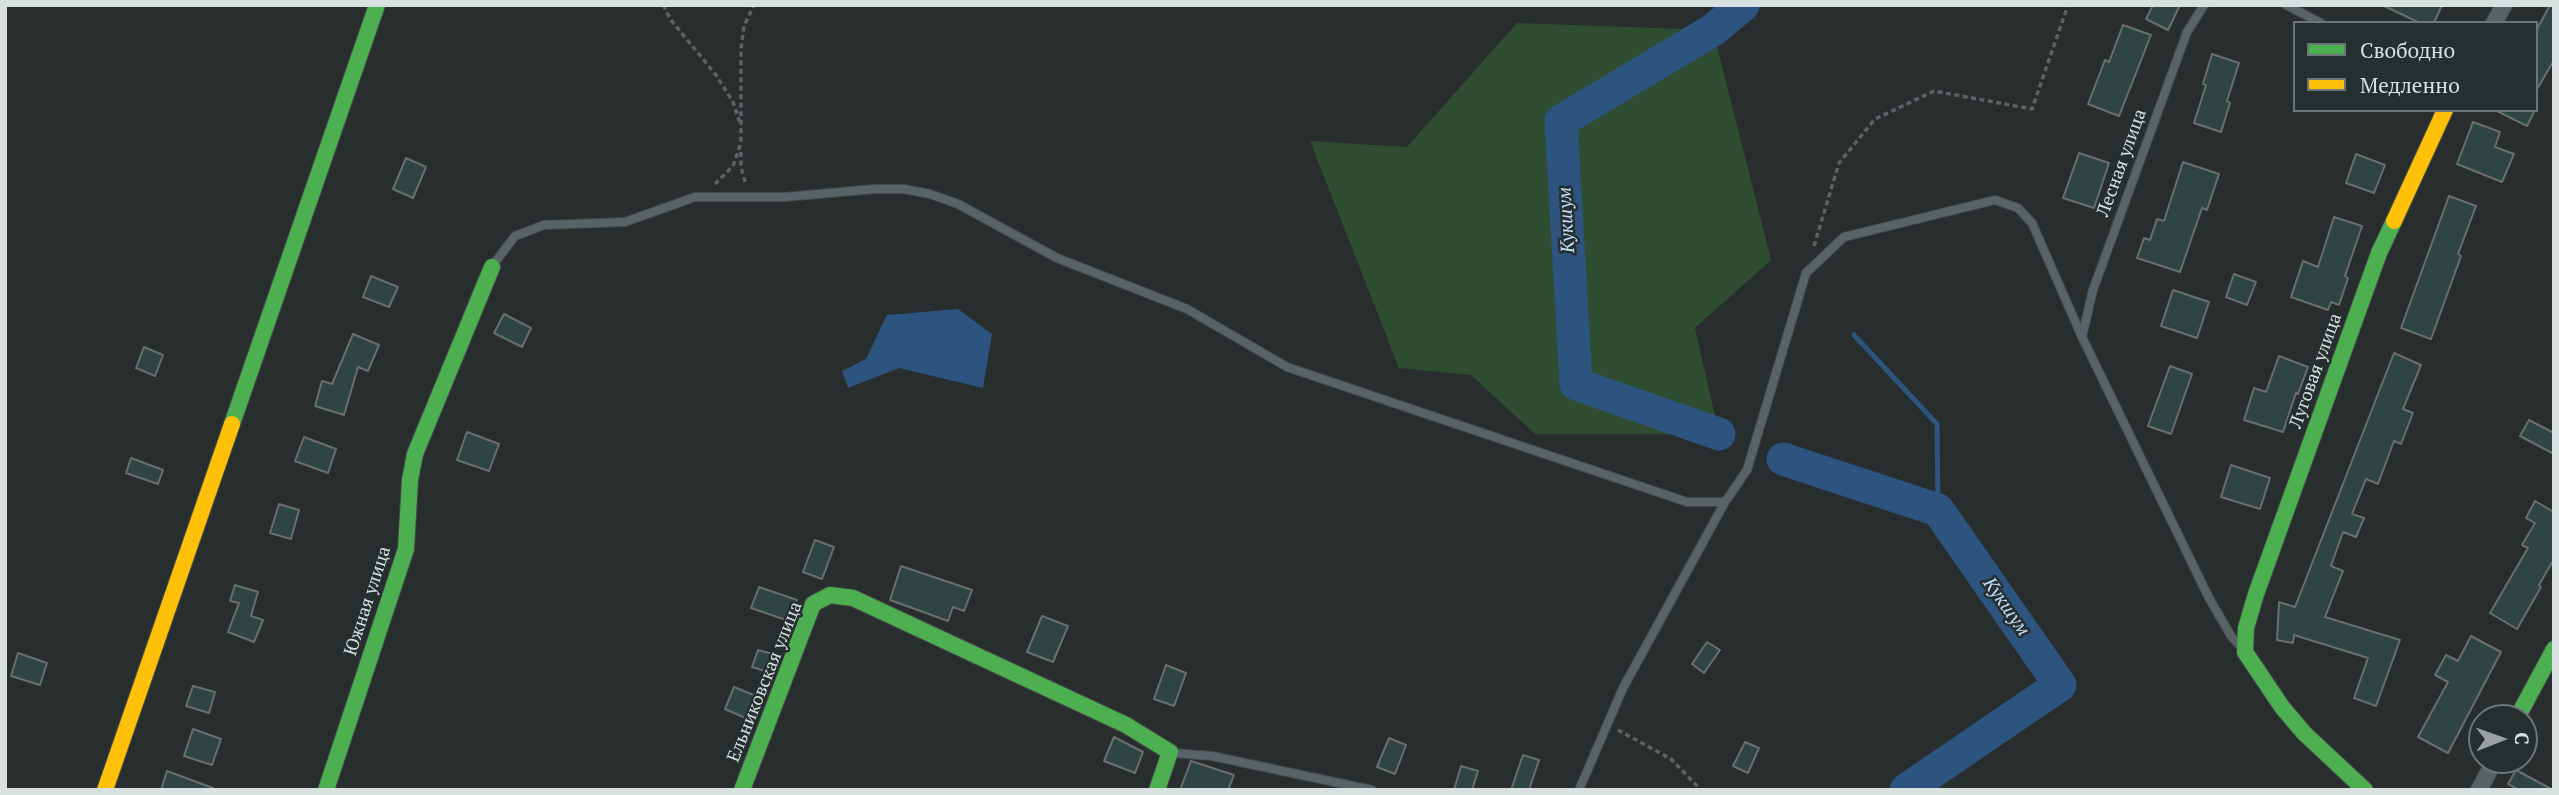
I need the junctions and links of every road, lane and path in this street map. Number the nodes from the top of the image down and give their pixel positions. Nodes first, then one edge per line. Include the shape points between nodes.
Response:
1 (377, 5) edge
2 (663, 5) edge
3 (754, 5) edge
4 (2068, 5) edge
5 (2204, 5) edge
6 (2286, 5) edge
7 (2504, 5) edge
8 (2317, 21) edge
9 (2495, 21) edge
10 (2444, 112) edge
11 (741, 125) junction
12 (741, 143) junction
13 (758, 196) junction
14 (695, 197) junction
15 (492, 267) joint
16 (1806, 273) junction
17 (2082, 337) junction
18 (1725, 502) junction
19 (2554, 649) edge
20 (2245, 652) junction
21 (2525, 704) edge
22 (1607, 724) junction
23 (1170, 752) junction
24 (2488, 774) edge
25 (2355, 787) edge
26 (105, 790) edge
27 (326, 790) edge
28 (742, 790) edge
29 (1157, 790) edge
30 (1371, 790) edge
31 (1578, 790) edge
32 (1700, 790) edge
33 (2479, 790) edge

1 - 26 street
2 - 11 path via 716,75
3 - 11 path via 744,26 741,49
4 - 16 path via 2032,109 1934,91 1875,119 1839,163
5 - 17 lane, Лесная улица via 2187,32 2093,290
6 - 8 lane
7 - 9 street
10 - 20 street, Луговая улица via 2379,253 2256,594
11 - 12 path
12 - 13 path via 743,180
12 - 14 path via 733,166 722,179
13 - 14 lane
13 - 18 lane via 875,189 930,194 958,204 1057,258 1187,309 1287,367 1687,502
14 - 15 lane via 625,222 544,225 515,236
15 - 27 street, Южная улица via 415,454 406,549
16 - 17 lane via 1844,237 1995,200 2018,208 2032,223
16 - 18 lane via 1747,470
17 - 20 lane via 2208,598
18 - 22 lane
19 - 21 street
20 - 25 street via 2282,707
22 - 31 lane
22 - 32 path via 1671,759
23 - 28 street, Ельниковская улица via 1126,725 853,598 830,595 813,604
23 - 29 street
23 - 30 lane via 1212,756
24 - 33 street

